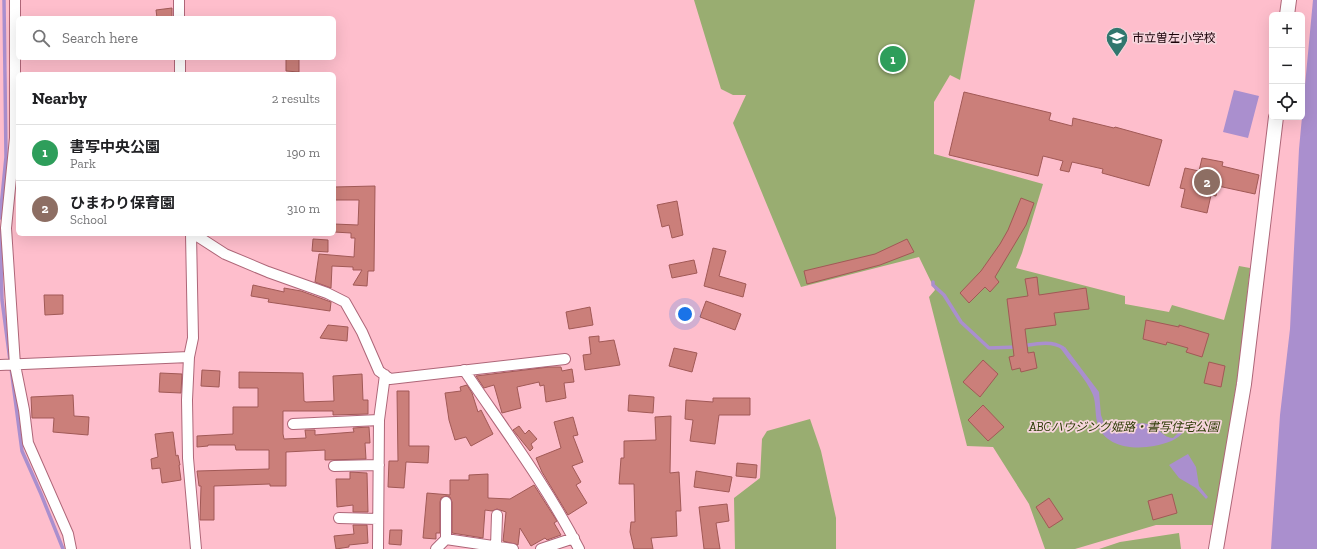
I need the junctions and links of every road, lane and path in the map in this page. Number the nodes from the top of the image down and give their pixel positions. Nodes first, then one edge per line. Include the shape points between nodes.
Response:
1 (16, 0) edge
2 (179, 0) edge
3 (1289, 0) edge
4 (1287, 12) edge
5 (180, 16) edge
6 (180, 60) edge
7 (180, 72) edge
8 (1276, 120) edge
9 (191, 236) edge
10 (197, 236) edge
11 (189, 357) junction
12 (565, 359) dead end
13 (0, 365) edge
14 (15, 365) junction
15 (464, 370) junction
16 (385, 375) junction
17 (379, 420) junction
18 (293, 424) dead end
19 (379, 465) junction
20 (334, 466) dead end
21 (446, 502) dead end
22 (497, 515) dead end
23 (339, 518) dead end
24 (378, 519) junction
25 (574, 538) junction
26 (446, 539) junction
27 (496, 547) junction
28 (71, 549) edge
29 (196, 549) edge
30 (378, 549) edge
31 (436, 549) edge
32 (513, 549) edge
33 (540, 549) edge
34 (579, 549) edge
35 (1216, 549) edge

1 - 14 street via 15,138 6,228
2 - 5 street
3 - 4 street
6 - 7 street
8 - 35 street via 1244,384
9 - 11 street via 194,338
10 - 16 street via 225,254 344,302 362,332 379,371
11 - 14 street
11 - 29 street via 188,458
12 - 15 street
13 - 14 street
14 - 28 street via 28,443 68,534
15 - 16 street via 390,379
15 - 25 street via 530,466
16 - 17 street
17 - 18 street
17 - 19 street
19 - 20 street
19 - 24 street
21 - 26 street
22 - 27 street
23 - 24 street
24 - 30 street
25 - 33 street
25 - 34 street
26 - 27 street
26 - 31 street
27 - 32 street

